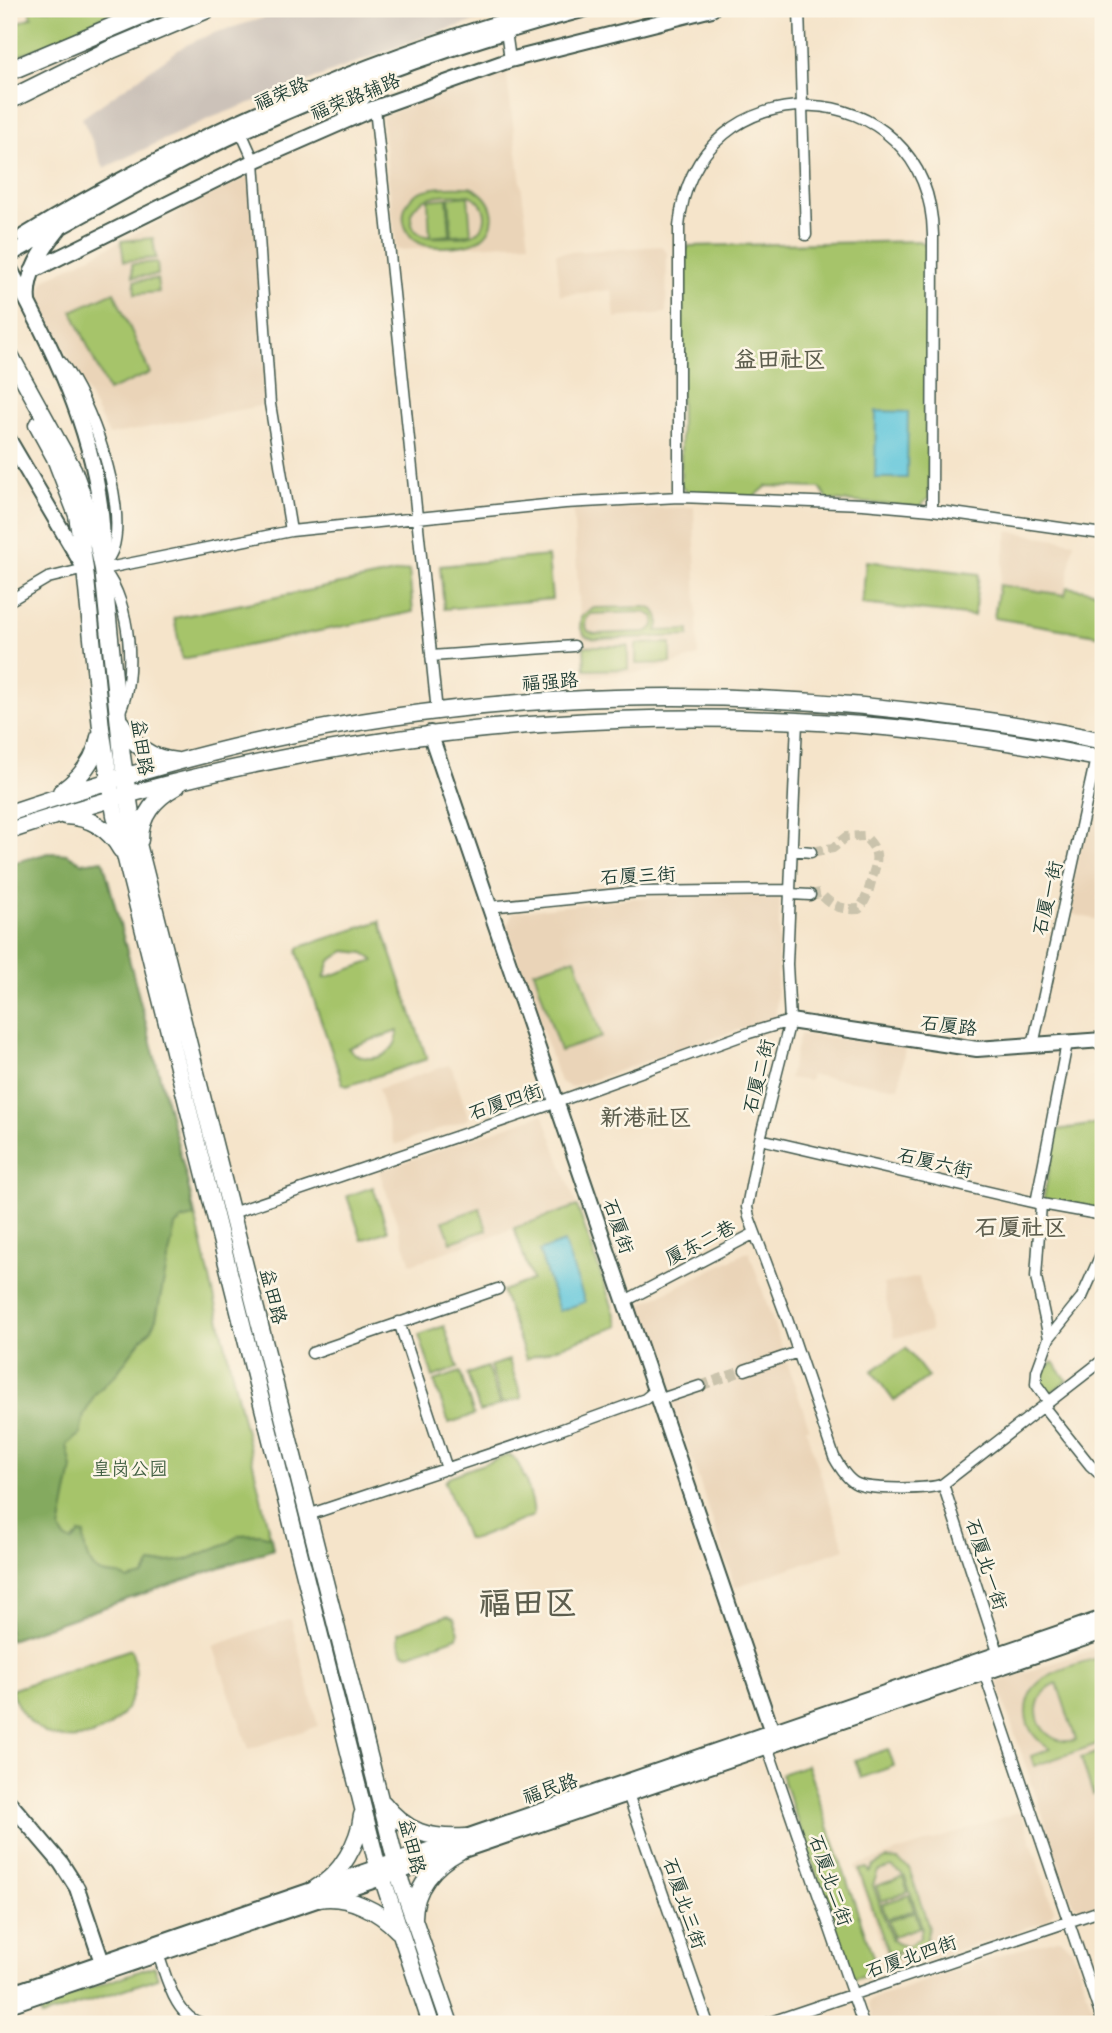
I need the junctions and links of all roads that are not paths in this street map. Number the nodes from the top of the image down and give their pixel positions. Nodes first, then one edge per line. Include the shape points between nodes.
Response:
1 (155, 9) edge
2 (207, 9) edge
3 (548, 9) edge
4 (586, 9) edge
5 (712, 9) edge
6 (799, 9) edge
7 (506, 31) junction
8 (510, 60) junction
9 (13, 70) edge
10 (387, 72) junction
11 (9, 100) edge
12 (803, 104) junction
13 (375, 108) junction
14 (343, 120) junction
15 (241, 132) junction
16 (254, 161) junction
17 (69, 220) junction
18 (806, 235) dead end
19 (9, 244) edge
20 (9, 255) edge
21 (9, 267) edge
22 (32, 271) junction
23 (9, 291) edge
24 (28, 302) junction
25 (9, 353) edge
26 (9, 373) edge
27 (30, 401) junction
28 (9, 440) edge
29 (679, 497) junction
30 (932, 510) junction
31 (417, 517) junction
32 (291, 531) junction
33 (1103, 534) edge
34 (85, 569) junction
35 (103, 569) junction
36 (9, 601) edge
37 (574, 646) dead end
38 (431, 656) junction
39 (437, 712) junction
40 (117, 716) junction
41 (797, 722) junction
42 (101, 728) junction
43 (430, 733) junction
44 (1103, 741) edge
45 (1099, 759) edge
46 (190, 760) junction
47 (125, 778) junction
48 (193, 778) junction
49 (108, 782) junction
50 (128, 795) junction
51 (51, 799) junction
52 (112, 799) junction
53 (9, 813) edge
54 (53, 816) junction
55 (9, 831) edge
56 (140, 849) junction
57 (792, 850) junction
58 (811, 852) tunnel mouth
59 (127, 861) junction
60 (790, 892) junction
61 (810, 895) tunnel mouth
62 (489, 907) junction
63 (790, 1021) junction
64 (1103, 1040) edge
65 (1067, 1043) junction
66 (1034, 1045) junction
67 (556, 1102) junction
68 (760, 1139) junction
69 (1038, 1204) junction
70 (232, 1213) junction
71 (1103, 1214) edge
72 (755, 1233) junction
73 (1103, 1250) edge
74 (498, 1289) dead end
75 (625, 1301) junction
76 (399, 1322) junction
77 (1049, 1338) junction
78 (798, 1352) junction
79 (312, 1353) dead end
80 (1103, 1360) edge
81 (746, 1370) tunnel mouth
82 (700, 1386) tunnel mouth
83 (657, 1396) junction
84 (1046, 1404) junction
85 (447, 1469) junction
86 (1103, 1477) edge
87 (943, 1485) junction
88 (308, 1515) junction
89 (1103, 1618) edge
90 (1103, 1632) edge
91 (999, 1655) junction
92 (984, 1672) junction
93 (769, 1739) junction
94 (628, 1794) junction
95 (380, 1800) junction
96 (9, 1802) edge
97 (361, 1802) junction
98 (463, 1844) junction
99 (397, 1867) junction
100 (380, 1872) junction
101 (318, 1894) junction
102 (1103, 1910) edge
103 (1069, 1922) junction
104 (408, 1930) junction
105 (158, 1954) junction
106 (102, 1962) junction
107 (9, 1994) edge
108 (853, 1995) junction
109 (9, 2006) edge
110 (204, 2024) edge
111 (432, 2024) edge
112 (450, 2024) edge
113 (708, 2024) edge
114 (765, 2024) edge
115 (863, 2024) edge
116 (1103, 2024) edge

1 - 9 highway
2 - 11 highway
3 - 19 main road, 福荣路 via 426,47 254,114 65,210
4 - 7 main road, 福荣路
5 - 8 main road, 福荣路辅路
6 - 12 street
7 - 8 street
7 - 10 main road, 福荣路
8 - 13 main road, 福荣路辅路
10 - 14 main road
10 - 15 main road, 福荣路
12 - 18 street
12 - 29 street via 765,111 731,128 704,155 686,189 679,227
12 - 30 street via 834,107 878,126 910,158 928,195 932,222
13 - 14 main road, 福荣路辅路
13 - 31 street
14 - 16 main road, 福荣路辅路
15 - 16 street
15 - 17 main road, 福荣路
16 - 22 main road, 福荣路辅路
16 - 32 street via 270,404
17 - 20 main road, 福荣路
17 - 22 main road
21 - 24 main road, 益田路
22 - 24 main road
23 - 24 main road
24 - 35 main road, 益田路 via 55,355 92,459 103,524
25 - 27 main road, 益田路
26 - 27 main road, 益田路
27 - 34 main road, 益田路 via 77,516
27 - 35 main road, 益田路 via 73,469
28 - 34 main road, 益田路
29 - 30 street
29 - 31 street
30 - 33 street
31 - 32 street
31 - 38 street
32 - 35 street
34 - 36 street via 48,578
34 - 42 main road, 益田路
35 - 40 main road, 益田路
37 - 38 street
38 - 39 street
39 - 44 main road, 福强路 via 620,699 779,700 945,715
39 - 46 main road, 福强路 via 320,729
40 - 46 main road via 143,751 166,760
40 - 47 main road, 益田路
41 - 43 main road via 631,720
41 - 45 main road via 956,735
41 - 57 street, 石厦二街
42 - 49 main road, 益田路
42 - 51 main road via 86,769
43 - 48 main road
43 - 62 main road, 石厦街
45 - 66 street, 石厦一街
46 - 47 main road, 福强路
47 - 49 main road, 福强路
47 - 50 main road, 益田路
48 - 50 main road
48 - 56 main road via 159,798 150,809 140,833
49 - 51 main road, 福强路
49 - 52 main road, 益田路
50 - 52 main road
50 - 56 main road, 益田路
51 - 53 main road, 福强路
52 - 54 main road
52 - 59 main road, 益田路
54 - 55 main road
54 - 59 main road via 82,817 96,824
56 - 70 main road, 益田路
57 - 58 street
57 - 60 street, 石厦二街
59 - 97 main road, 益田路
60 - 61 street, 石厦三街
60 - 62 street, 石厦三街 via 639,892
60 - 63 street, 石厦二街
62 - 67 main road, 石厦街
63 - 66 main road, 石厦路 via 977,1049
63 - 67 street, 石厦四街
63 - 68 street, 石厦二街
64 - 65 main road, 石厦路
65 - 66 main road, 石厦路
65 - 69 street
67 - 70 street, 石厦四街
67 - 75 main road, 石厦街
68 - 69 street, 石厦六街
68 - 72 street, 石厦二街 via 748,1201
69 - 71 street, 石厦六街
69 - 77 street via 1036,1277
70 - 88 main road, 益田路
72 - 75 street, 厦东二巷
72 - 78 street, 石厦二街
73 - 77 street via 1082,1297
74 - 76 street
75 - 83 main road, 石厦街
76 - 79 street
76 - 85 street
77 - 84 street via 1035,1379
78 - 81 street
78 - 87 street, 石厦二街 via 834,1457 853,1482 915,1489
80 - 84 street
82 - 83 street
83 - 85 street
83 - 93 main road, 石厦街
84 - 86 street
84 - 87 street
85 - 88 street
87 - 91 street, 石厦北一街
88 - 95 main road, 益田路
89 - 91 main road, 福民路
90 - 92 main road, 福民路
91 - 93 main road, 福民路
92 - 93 main road, 福民路
92 - 103 street
93 - 94 main road, 福民路
93 - 98 main road, 福民路
93 - 108 street, 石厦北二街
94 - 98 main road, 福民路
94 - 113 street, 石厦北三街
95 - 98 main road via 417,1832
95 - 99 main road, 益田路
96 - 106 main road via 77,1888
97 - 100 main road, 益田路
97 - 101 main road via 361,1822 352,1846
98 - 99 main road, 福民路
98 - 104 main road via 425,1881
99 - 100 main road, 福民路
99 - 104 main road, 益田路
100 - 101 main road, 福民路
100 - 104 main road, 益田路
101 - 104 main road via 354,1902
101 - 105 main road, 福民路
101 - 106 main road, 福民路
102 - 103 street, 石厦北四街
103 - 108 street, 石厦北四街
103 - 116 street
104 - 111 main road, 益田路
104 - 112 main road, 益田路
105 - 109 main road, 福民路
105 - 110 street via 183,2011
106 - 107 main road, 福民路
108 - 114 street, 石厦北四街
108 - 115 street, 石厦北二街

